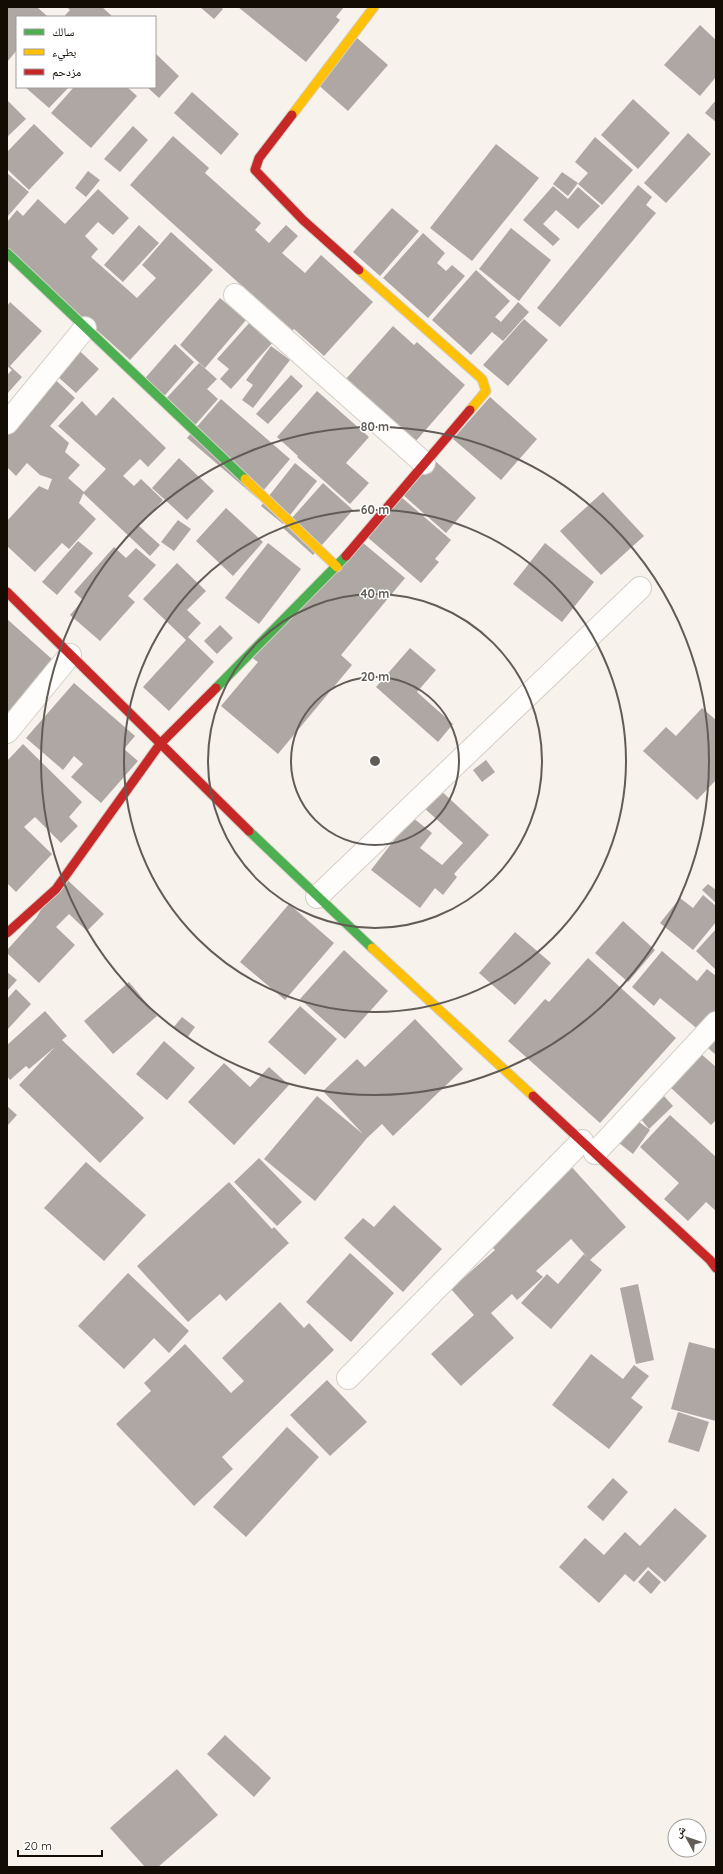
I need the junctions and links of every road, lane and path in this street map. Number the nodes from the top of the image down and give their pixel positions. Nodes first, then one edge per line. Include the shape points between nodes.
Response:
1 (374, 7) edge
2 (7, 253) edge
3 (235, 295) dead end
4 (85, 328) junction
5 (7, 423) edge
6 (424, 463) junction
7 (337, 567) junction
8 (640, 588) dead end
9 (7, 592) edge
10 (70, 655) junction
11 (7, 732) edge
12 (160, 744) junction
13 (317, 897) junction
14 (7, 933) edge
15 (716, 1023) edge
16 (588, 1147) junction
17 (714, 1260) edge
18 (348, 1378) dead end

1 - 6 street via 259,158 255,170 303,220 482,379 486,391
2 - 4 street
3 - 6 street
4 - 5 street
4 - 7 street
6 - 7 street
7 - 12 street
8 - 13 street
9 - 10 street
10 - 11 street
10 - 12 street
12 - 13 street
12 - 14 street via 56,889
13 - 16 street
15 - 16 street
16 - 17 street
16 - 18 street

